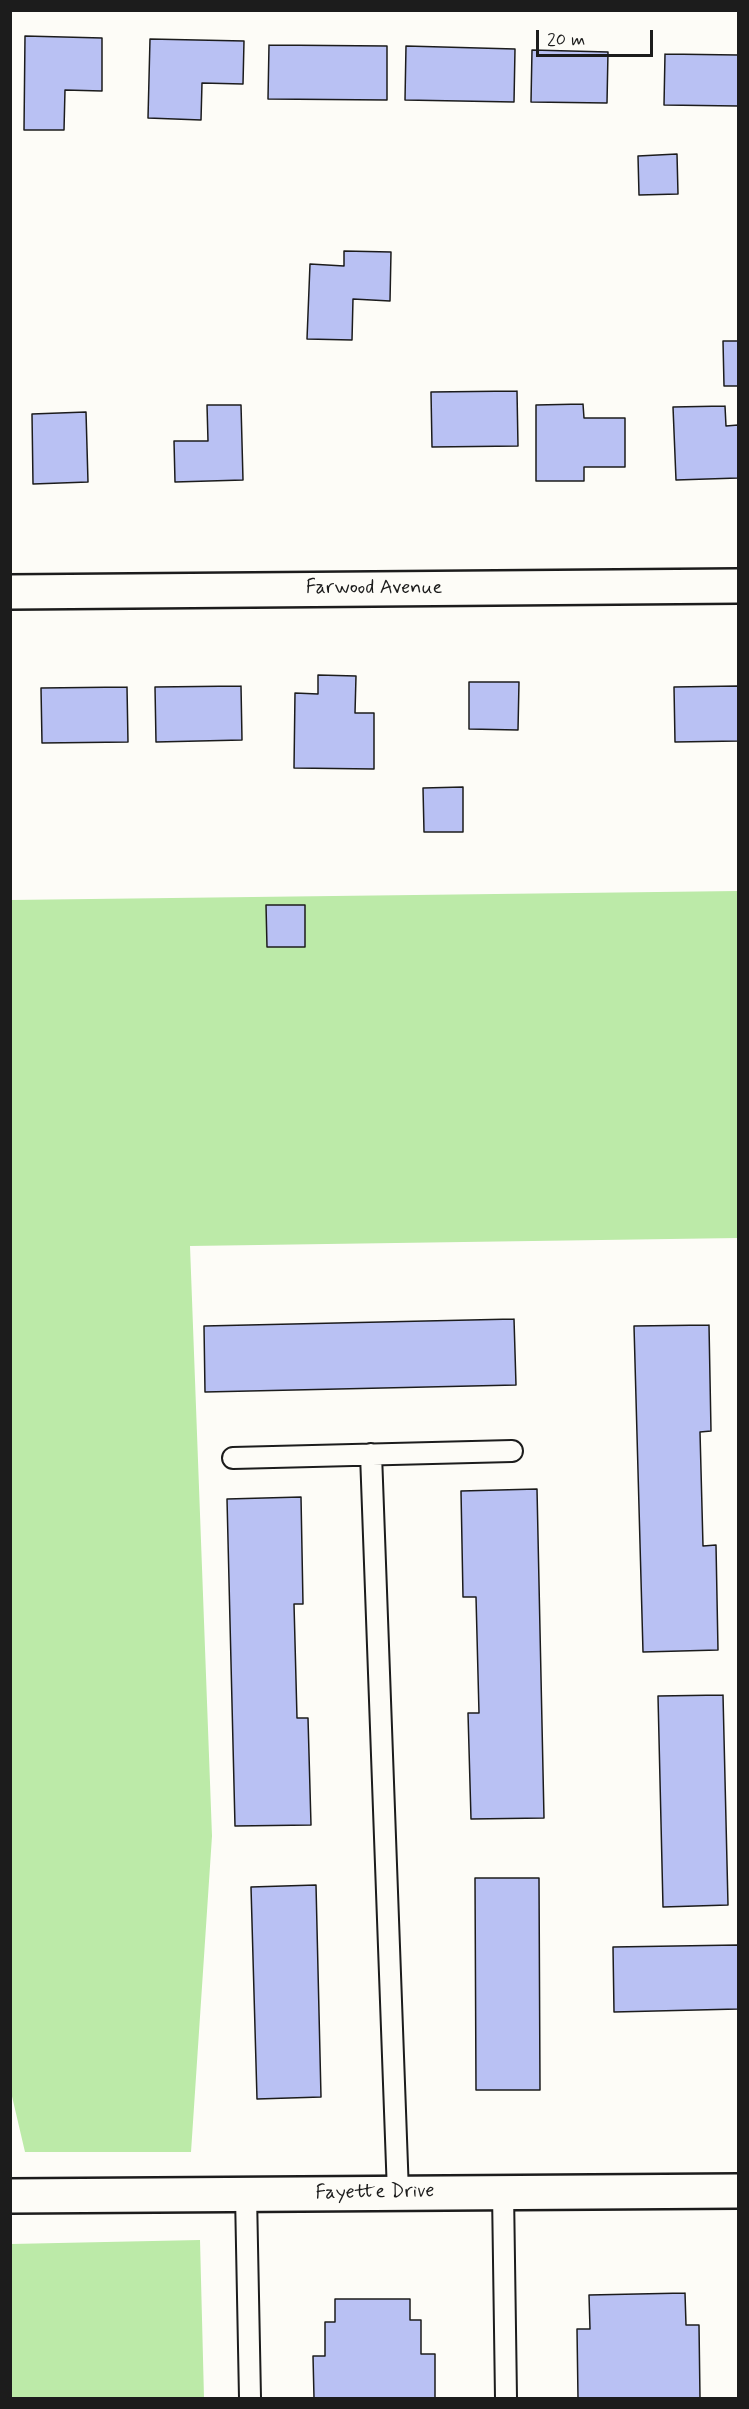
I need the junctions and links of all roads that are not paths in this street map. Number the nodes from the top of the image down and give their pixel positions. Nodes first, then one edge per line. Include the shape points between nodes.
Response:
1 (738, 586) edge
2 (10, 592) edge
3 (512, 1451) dead end
4 (371, 1454) junction
5 (233, 1458) dead end
6 (738, 2191) edge
7 (503, 2192) junction
8 (399, 2193) junction
9 (246, 2195) junction
10 (10, 2196) edge
11 (250, 2398) edge
12 (506, 2398) edge

1 - 2 street, Farwood Avenue
3 - 4 lane
4 - 5 lane
4 - 8 lane
6 - 7 street, Fayette Drive
7 - 8 street, Fayette Drive
7 - 12 lane
8 - 9 street, Fayette Drive
9 - 10 street, Fayette Drive
9 - 11 lane

